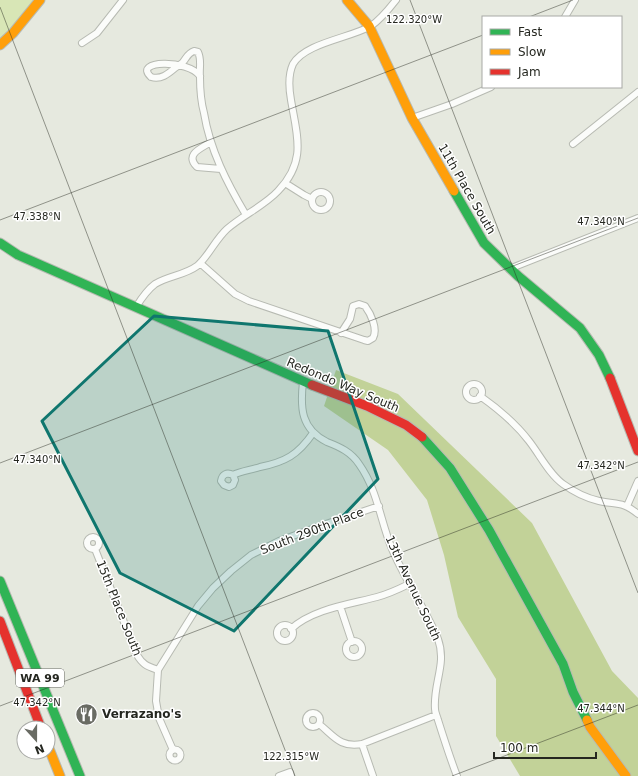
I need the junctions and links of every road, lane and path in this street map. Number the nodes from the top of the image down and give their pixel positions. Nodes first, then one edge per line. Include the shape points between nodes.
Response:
1 (40, 0) edge
2 (123, 0) edge
3 (348, 0) edge
4 (396, 0) edge
5 (575, 0) edge
6 (566, 16) edge
7 (369, 26) junction
8 (82, 43) dead end
9 (0, 45) edge
10 (200, 76) junction
11 (489, 88) edge
12 (638, 92) edge
13 (412, 118) junction
14 (211, 142) junction
15 (573, 144) dead end
16 (221, 169) junction
17 (285, 183) junction
18 (312, 199) dead end
19 (246, 215) junction
20 (638, 218) edge
21 (0, 243) edge
22 (200, 263) junction
23 (509, 269) junction
24 (136, 307) junction
25 (341, 333) junction
26 (303, 382) junction
27 (480, 396) dead end
28 (313, 433) junction
29 (638, 451) edge
30 (233, 475) dead end
31 (638, 481) edge
32 (379, 506) junction
33 (627, 506) junction
34 (638, 514) edge
35 (95, 549) dead end
36 (0, 581) edge
37 (409, 584) junction
38 (340, 606) junction
39 (0, 621) edge
40 (291, 629) dead end
41 (352, 642) dead end
42 (158, 670) junction
43 (436, 715) junction
44 (38, 720) edge
45 (319, 724) dead end
46 (362, 744) junction
47 (173, 750) dead end
48 (54, 760) edge
49 (60, 776) edge
50 (80, 776) edge
51 (280, 776) edge
52 (291, 776) edge
53 (373, 776) edge
54 (457, 776) edge
55 (626, 776) edge

1 - 9 street
2 - 8 street via 97,33
3 - 7 street, 11th Place South
4 - 7 street
5 - 6 street
7 - 13 street, 11th Place South
7 - 17 street via 313,48 296,60 289,86 298,149 293,169
10 - 10 street via 200,57 196,51 190,52 179,65 193,70
10 - 14 street via 203,112
11 - 13 street
12 - 15 street
13 - 23 street, 11th Place South via 477,233 496,258
14 - 16 street
14 - 16 street via 196,152 192,160 197,167
16 - 19 street
17 - 18 street
17 - 19 street via 273,196
19 - 22 street via 219,237
20 - 23 street
21 - 24 street, Redondo Way South via 18,255
22 - 24 street via 156,284
22 - 25 street via 242,298
23 - 29 street, 11th Place South via 579,328 596,350 609,376
24 - 26 street, Redondo Way South
25 - 25 street via 366,341 373,338 375,328 364,305 353,306 350,319
26 - 28 street via 304,413
26 - 55 street, Redondo Way South via 367,406 399,422 420,435 441,458 489,530 537,615 563,664 590,727
27 - 33 street via 528,440 563,484 586,497
28 - 30 street via 294,455 268,466
28 - 32 street, 13th Avenue South via 353,456 366,476
31 - 33 street
32 - 37 street, 13th Avenue South via 389,541
32 - 42 street, South 290th Place via 279,541 251,555 231,571 203,600
33 - 34 street
35 - 42 street, 15th Place South via 137,655 142,663
36 - 50 street, WA 99
37 - 38 street via 377,597
37 - 43 street, 13th Avenue South via 436,635 441,650 435,698
38 - 40 street via 302,620
38 - 41 street
39 - 44 street, WA 99
42 - 47 street via 158,712
43 - 46 street
43 - 54 street, 13th Avenue South
45 - 46 street via 346,745
46 - 53 street
48 - 49 street
51 - 52 street via 290,772

